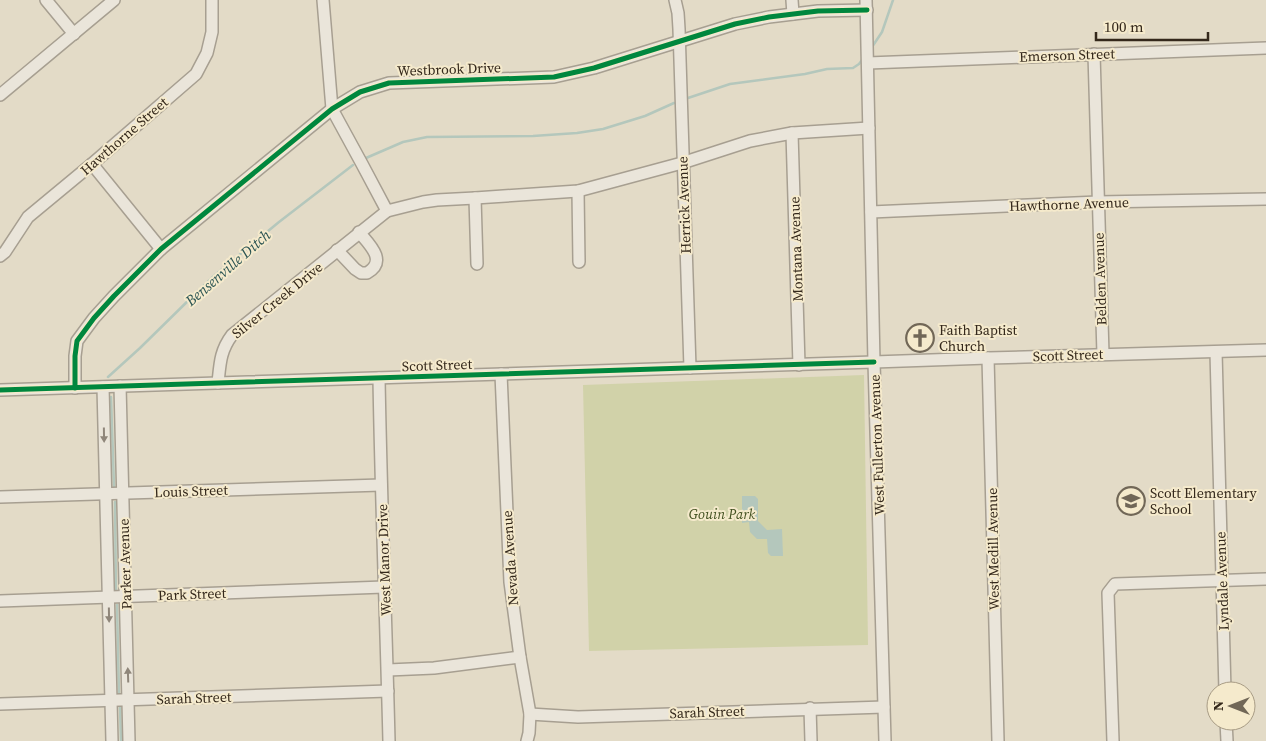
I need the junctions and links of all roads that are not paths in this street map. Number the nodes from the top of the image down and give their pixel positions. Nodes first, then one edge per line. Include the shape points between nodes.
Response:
1 (46, 0) edge
2 (114, 0) edge
3 (212, 0) edge
4 (323, 0) edge
5 (675, 0) edge
6 (792, 0) edge
7 (866, 5) edge
8 (793, 14) junction
9 (74, 34) junction
10 (679, 41) junction
11 (1266, 48) edge
12 (1094, 54) junction
13 (868, 62) junction
14 (0, 94) edge
15 (332, 108) junction
16 (869, 128) junction
17 (792, 133) junction
18 (682, 163) junction
19 (92, 164) junction
20 (578, 191) junction
21 (475, 198) junction
22 (1266, 199) edge
23 (1098, 202) junction
24 (386, 211) junction
25 (871, 212) junction
26 (359, 232) junction
27 (160, 249) junction
28 (337, 250) junction
29 (0, 256) edge
30 (579, 262) dead end
31 (477, 264) dead end
32 (1266, 350) edge
33 (1216, 352) junction
34 (1102, 354) junction
35 (988, 358) junction
36 (874, 362) junction
37 (799, 365) junction
38 (690, 368) junction
39 (501, 374) junction
40 (379, 378) junction
41 (218, 383) junction
42 (120, 386) junction
43 (103, 387) junction
44 (75, 388) junction
45 (0, 390) edge
46 (381, 485) junction
47 (122, 493) junction
48 (105, 494) junction
49 (0, 497) edge
50 (1266, 579) edge
51 (1222, 581) junction
52 (384, 587) junction
53 (126, 596) junction
54 (108, 597) junction
55 (0, 601) edge
56 (520, 657) junction
57 (388, 670) junction
58 (1225, 681) edge
59 (388, 691) junction
60 (129, 700) junction
61 (111, 701) junction
62 (0, 704) edge
63 (884, 707) junction
64 (810, 708) junction
65 (530, 714) junction
66 (112, 741) edge
67 (129, 741) edge
68 (389, 741) edge
69 (527, 741) edge
70 (811, 741) edge
71 (885, 741) edge
72 (998, 741) edge
73 (1113, 741) edge

1 - 9 street
2 - 9 street
3 - 19 street, Hawthorne Street via 212,32 207,53 196,74
4 - 15 street
5 - 10 street, Herrick Avenue
6 - 8 street
7 - 8 street, Westbrook Drive
7 - 13 street, West Fullerton Avenue
8 - 10 street, Westbrook Drive via 735,24
9 - 14 street
10 - 15 street, Westbrook Drive via 554,77 389,83 360,92
10 - 18 street, Herrick Avenue
11 - 12 street, Emerson Street
12 - 13 street, Emerson Street
12 - 23 street, Belden Avenue
13 - 16 street, West Fullerton Avenue
15 - 24 street
15 - 27 street, Westbrook Drive
16 - 17 street, Silver Creek Drive
16 - 25 street, West Fullerton Avenue
17 - 18 street, Silver Creek Drive via 750,141
17 - 37 street, Montana Avenue
18 - 20 street, Silver Creek Drive
18 - 38 street, Herrick Avenue
19 - 27 street
19 - 29 street, Hawthorne Street via 28,217
20 - 21 street, Silver Creek Drive
20 - 30 street
21 - 24 street, Silver Creek Drive via 423,202
21 - 31 street
22 - 23 street, Hawthorne Avenue
23 - 25 street, Hawthorne Avenue
23 - 34 street, Belden Avenue
24 - 26 street, Silver Creek Drive
25 - 36 street, West Fullerton Avenue
26 - 28 street, Silver Creek Drive
26 - 28 street via 376,254 372,270 367,273 357,271
27 - 44 street, Westbrook Drive via 80,337 75,347
28 - 41 street, Silver Creek Drive via 232,335 222,353
32 - 33 street, Scott Street
33 - 34 street, Scott Street
33 - 51 street, Lyndale Avenue
34 - 35 street, Scott Street
35 - 36 street, Scott Street
35 - 72 street, West Medill Avenue
36 - 37 street, Scott Street
36 - 63 street, West Fullerton Avenue
37 - 38 street, Scott Street
38 - 39 street, Scott Street
39 - 40 street, Scott Street
39 - 56 street, Nevada Avenue via 510,582
40 - 41 street, Scott Street
40 - 46 street, West Manor Drive
41 - 42 street, Scott Street
42 - 43 street, Scott Street
42 - 47 street, Parker Avenue
43 - 44 street, Scott Street
43 -> 48 street, Parker Avenue
44 - 45 street, Scott Street
46 - 47 street, Louis Street
46 - 52 street, West Manor Drive
47 - 48 street, Louis Street
47 - 53 street, Parker Avenue
48 - 49 street, Louis Street
48 - 54 street, Parker Avenue
50 - 51 street
51 - 58 street, Lyndale Avenue
51 - 73 street via 1115,584 1108,593
52 - 53 street, Park Street
52 - 57 street, West Manor Drive
53 - 54 street, Park Street
60 -> 53 street, Parker Avenue
54 - 55 street, Park Street
54 -> 61 street, Parker Avenue
56 - 57 street via 434,668
56 - 65 street, Nevada Avenue
57 - 59 street, West Manor Drive
59 - 60 street, Sarah Street
59 - 68 street, West Manor Drive
60 - 61 street, Sarah Street
60 - 67 street, Parker Avenue
61 - 62 street, Sarah Street
61 - 66 street, Parker Avenue
63 - 64 street, Sarah Street
63 - 71 street, West Fullerton Avenue
64 - 65 street, Sarah Street via 578,717
64 - 70 street
65 - 69 street, Nevada Avenue

